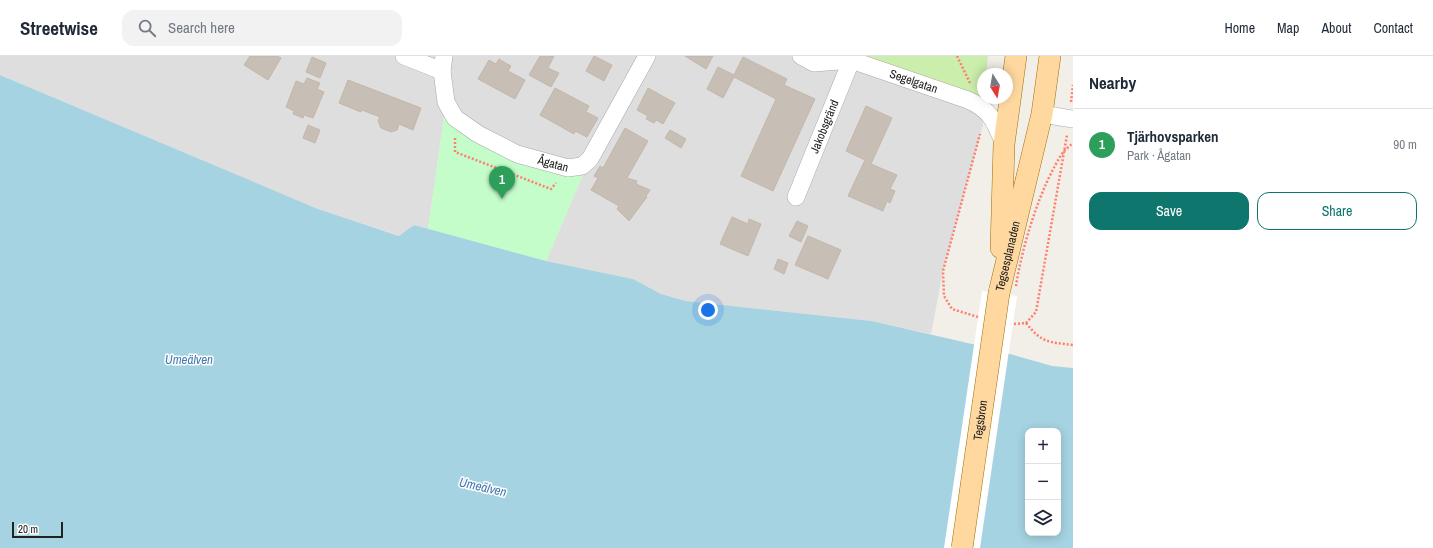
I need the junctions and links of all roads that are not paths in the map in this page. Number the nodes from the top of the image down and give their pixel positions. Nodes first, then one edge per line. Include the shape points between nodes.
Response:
1 (404, 56) edge
2 (647, 56) edge
3 (801, 56) edge
4 (1016, 56) edge
5 (1050, 56) edge
6 (852, 58) edge
7 (443, 63) edge
8 (1042, 114) junction
9 (1071, 118) edge
10 (1004, 144) junction
11 (796, 197) dead end
12 (999, 293) junction
13 (962, 548) edge

1 - 7 street
2 - 7 street, Ågatan via 590,159 582,166 568,168 517,154 478,134 455,118 446,102
3 - 6 street, Segelgatan via 814,63
4 - 10 main road, Tegsesplanaden
5 - 8 main road, Tegsesplanaden
6 - 10 street, Segelgatan via 982,106 998,129
6 - 11 street, Jakobsgränd
8 - 9 street
8 - 12 main road, Tegsesplanaden
10 - 12 main road, Tegsesplanaden
12 - 13 main road, Tegsbron, bridge

